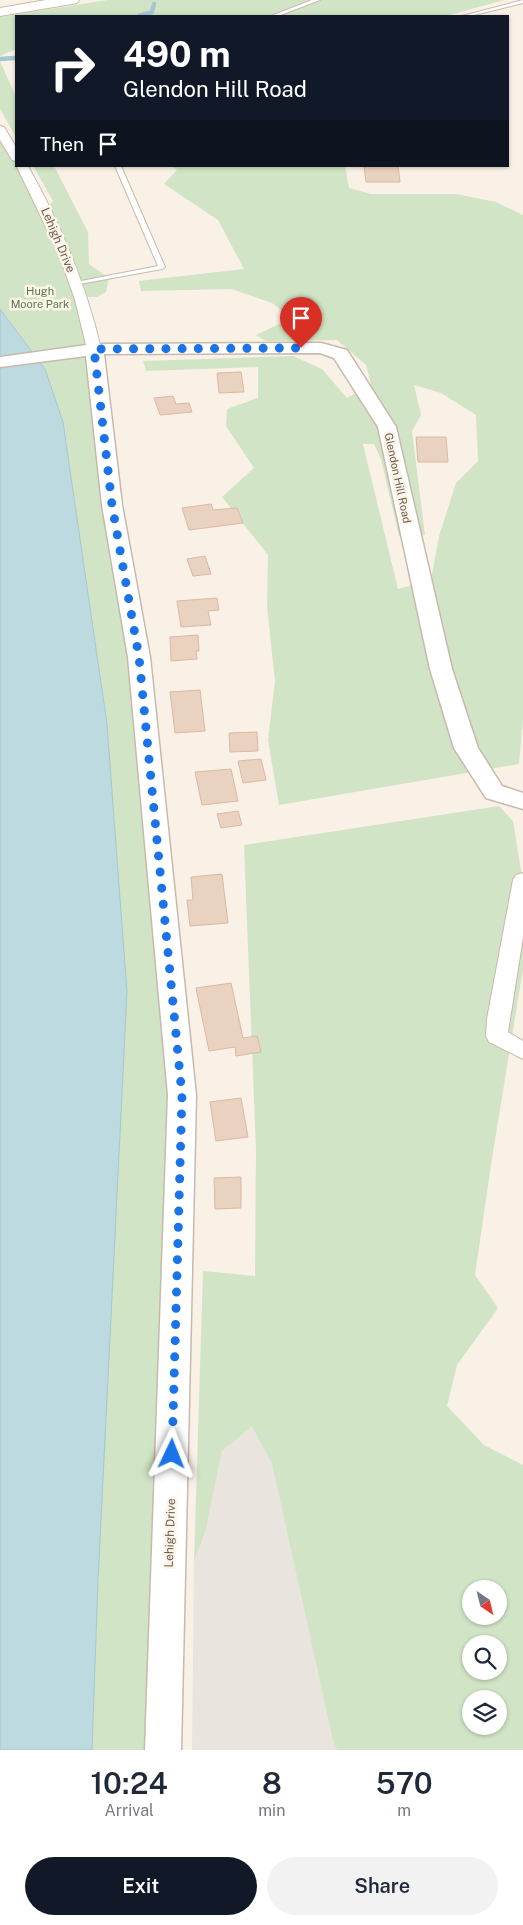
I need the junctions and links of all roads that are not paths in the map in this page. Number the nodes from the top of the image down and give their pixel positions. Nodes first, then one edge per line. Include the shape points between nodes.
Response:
1 (34, 0) edge
2 (72, 0) edge
3 (317, 0) edge
4 (523, 1) edge
5 (0, 6) edge
6 (19, 6) junction
7 (0, 12) edge
8 (277, 15) edge
9 (468, 15) edge
10 (0, 130) edge
11 (15, 155) edge
12 (23, 167) edge
13 (118, 167) edge
14 (76, 284) junction
15 (82, 351) junction
16 (0, 362) edge
17 (523, 801) edge
18 (523, 880) edge
19 (523, 1051) edge
20 (163, 1750) edge

1 - 6 main road
2 - 6 main road
3 - 8 lane
4 - 9 lane
5 - 6 main road
6 - 7 main road
10 - 11 street
12 - 14 street, Lehigh Drive via 48,210
13 - 14 lane via 162,267
14 - 15 street, Lehigh Drive
15 - 16 street, Glendon Hill Road
15 - 17 street, Glendon Hill Road via 321,348 341,354 387,428 441,669 466,748 494,792
15 - 20 street, Lehigh Drive via 139,657 182,1095
18 - 19 street via 497,1036

